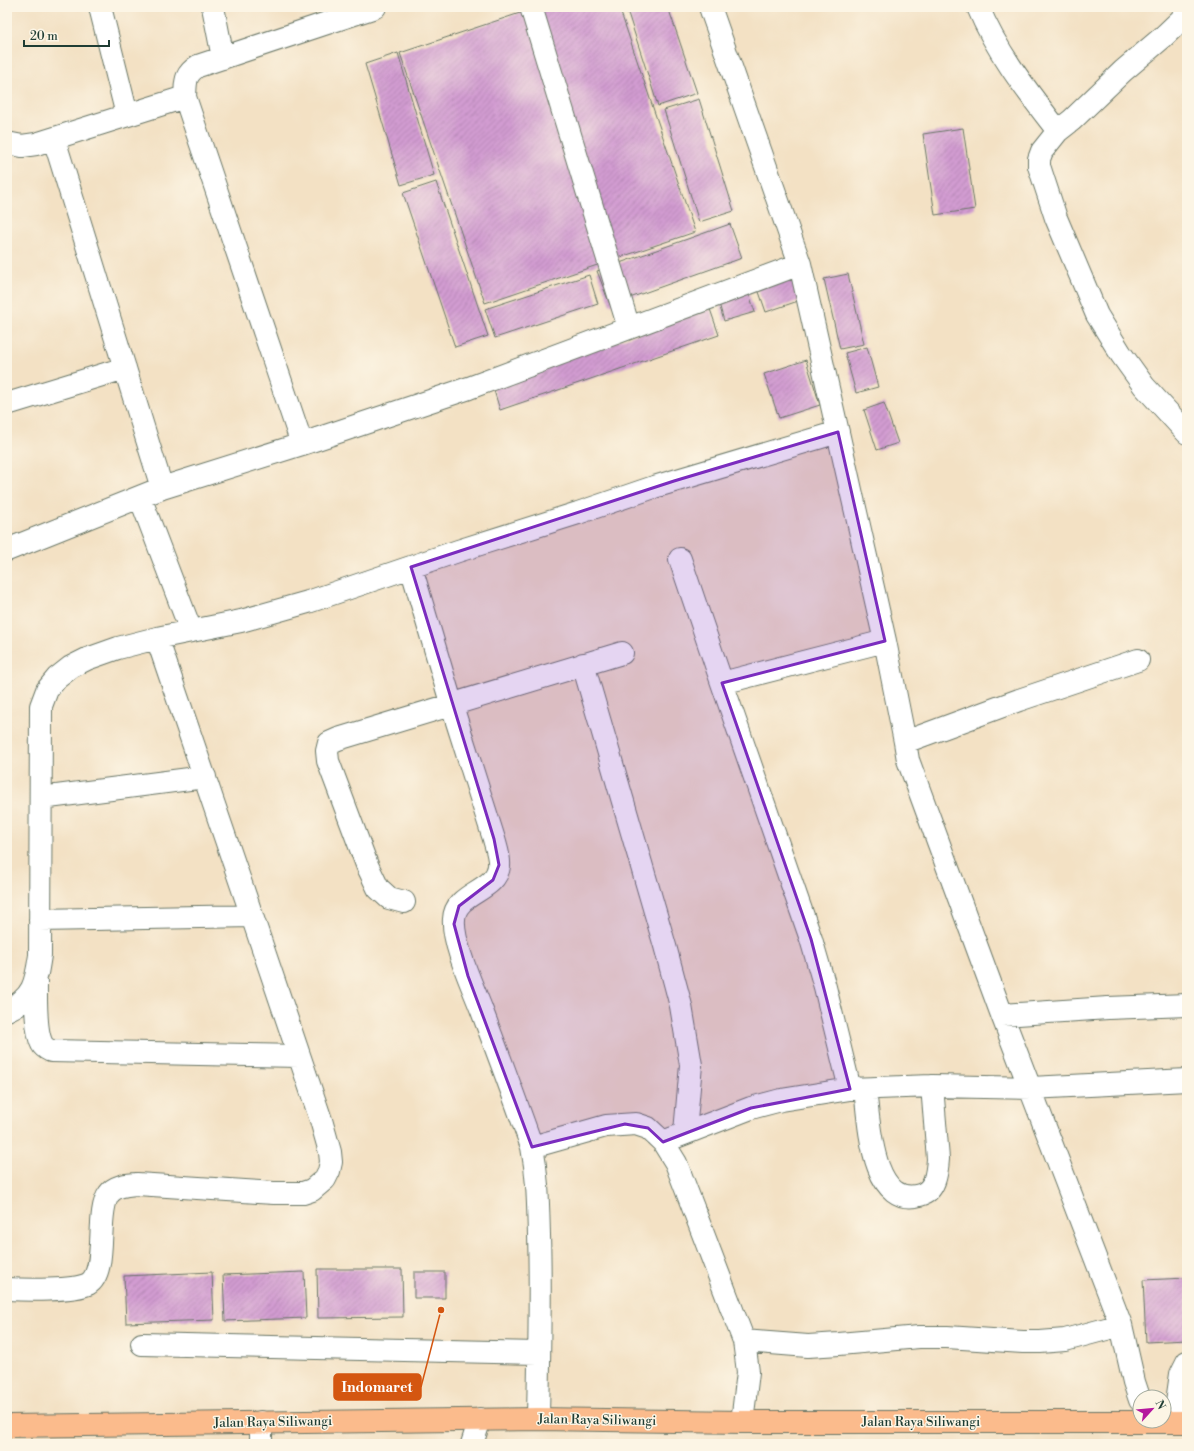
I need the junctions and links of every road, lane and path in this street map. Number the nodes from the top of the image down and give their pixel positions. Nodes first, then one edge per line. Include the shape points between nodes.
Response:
1 (100, 7) edge
2 (213, 7) edge
3 (375, 7) edge
4 (531, 7) edge
5 (710, 7) edge
6 (978, 7) edge
7 (1187, 14) edge
8 (223, 58) junction
9 (185, 97) junction
10 (127, 115) junction
11 (1058, 131) junction
12 (54, 139) junction
13 (7, 143) edge
14 (800, 264) junction
15 (630, 328) junction
16 (125, 368) junction
17 (7, 404) edge
18 (838, 432) junction
19 (1187, 433) edge
20 (302, 444) junction
21 (162, 488) junction
22 (140, 497) junction
23 (7, 550) edge
24 (680, 559) dead end
25 (411, 567) junction
26 (191, 631) junction
27 (157, 638) junction
28 (885, 641) junction
29 (622, 654) dead end
30 (1138, 660) dead end
31 (583, 664) junction
32 (722, 683) junction
33 (452, 706) junction
34 (906, 742) junction
35 (205, 778) junction
36 (41, 798) junction
37 (404, 902) dead end
38 (252, 916) junction
39 (40, 920) junction
40 (36, 982) junction
41 (1187, 1005) edge
42 (7, 1010) edge
43 (1002, 1015) junction
44 (299, 1056) junction
45 (1187, 1080) edge
46 (932, 1086) junction
47 (1031, 1088) junction
48 (858, 1089) junction
49 (685, 1132) junction
50 (663, 1142) junction
51 (532, 1147) junction
52 (7, 1289) edge
53 (1121, 1325) junction
54 (744, 1341) junction
55 (142, 1344) dead end
56 (540, 1353) junction
57 (1187, 1362) edge
58 (1136, 1389) edge
59 (480, 1419) junction
60 (538, 1419) junction
61 (261, 1422) junction
62 (742, 1422) junction
63 (1132, 1422) edge
64 (1181, 1422) edge
65 (7, 1426) edge
66 (261, 1444) edge
67 (472, 1444) edge

1 - 10 street
2 - 8 street
3 - 8 street
4 - 15 street
5 - 14 street
6 - 11 street via 1000,50
7 - 11 street
8 - 9 street via 190,71 186,79
9 - 10 street
9 - 20 street
10 - 12 street
11 - 19 street via 1042,151 1039,166 1056,218 1096,315 1121,354
12 - 13 street via 22,146
12 - 16 street
14 - 15 street
14 - 18 street
15 - 20 street via 469,388
16 - 17 street
16 - 21 street
18 - 25 street via 674,480
18 - 28 street
20 - 21 street
21 - 22 street
22 - 23 street
22 - 26 street
24 - 32 street
25 - 26 street via 284,610
25 - 33 street
26 - 27 street
27 - 35 street
27 - 36 street via 87,659 71,667 47,690 41,706
28 - 32 street
28 - 34 street
29 - 31 street
30 - 34 street
31 - 33 street
31 - 49 street via 681,1006 691,1065
32 - 48 street via 811,939
33 - 37 street via 338,739 329,744 327,752 328,761 367,865 378,888 389,898
33 - 51 street via 494,839 499,865 493,880 459,906 454,916 456,938
34 - 43 street via 908,760
35 - 36 street
35 - 38 street
36 - 39 street
38 - 39 street
38 - 44 street
39 - 40 street via 40,955
40 - 42 street via 24,1000
40 - 44 street via 40,1038 46,1049 52,1051
41 - 43 street
43 - 47 street
44 - 52 street via 330,1152 329,1171 319,1185 303,1193 124,1185 108,1194 103,1211 98,1268 92,1281 68,1288
45 - 47 street
46 - 47 street
46 - 48 street
46 - 48 street via 937,1172 929,1190 921,1195 912,1196 898,1194 889,1188 882,1177
47 - 53 street
48 - 49 street via 781,1100
49 - 50 street
50 - 51 street via 648,1128 625,1124 606,1126
50 - 54 street via 676,1163
51 - 56 street via 538,1187
53 - 54 street via 1065,1340 1040,1342 919,1337 808,1346
53 - 58 street
54 - 62 street via 748,1372
55 - 56 street
56 - 60 street
57 - 64 street via 1181,1374
59 - 60 highway, Jalan Raya Siliwangi
59 - 61 highway, Jalan Raya Siliwangi
59 - 67 street
60 - 62 highway, Jalan Raya Siliwangi
61 - 65 highway, Jalan Raya Siliwangi
61 - 66 street
62 - 63 highway, Jalan Raya Siliwangi

